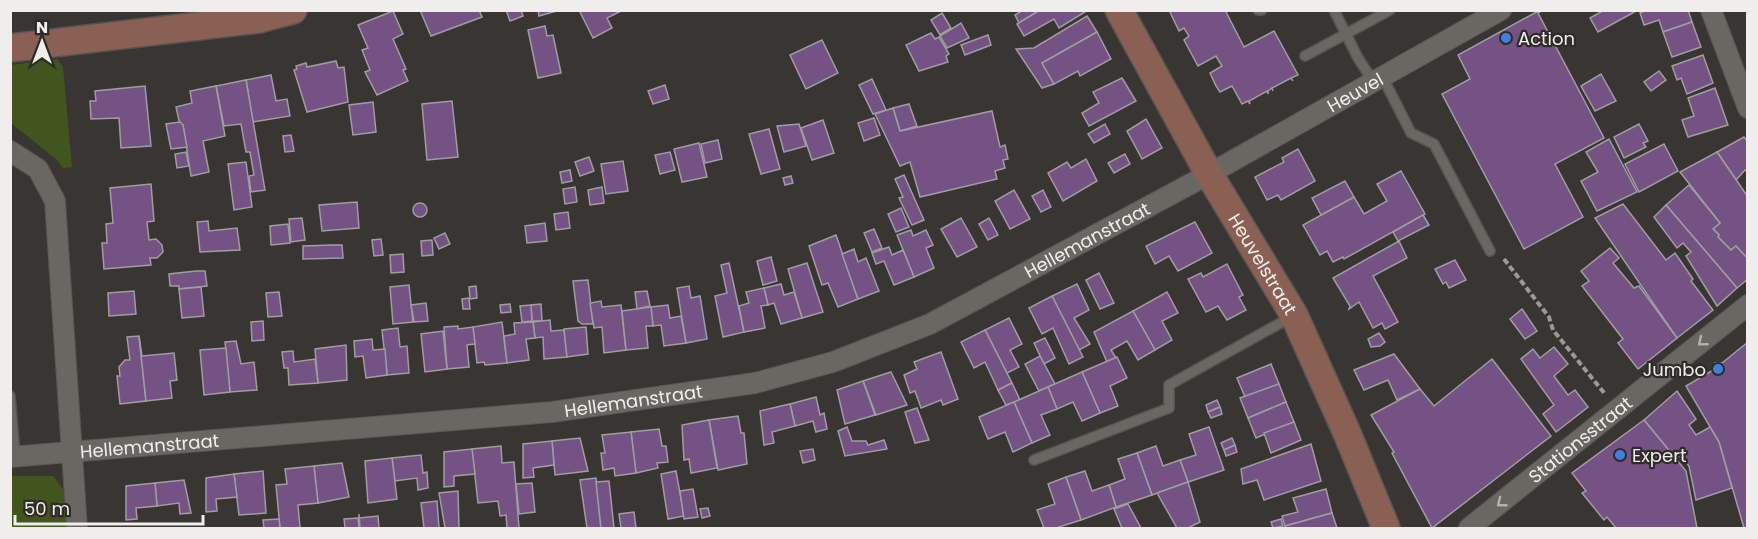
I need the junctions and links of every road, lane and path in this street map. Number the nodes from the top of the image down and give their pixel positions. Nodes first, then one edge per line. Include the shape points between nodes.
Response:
1 (293, 10) edge
2 (1119, 10) edge
3 (1334, 10) edge
4 (1390, 10) edge
5 (1501, 10) edge
6 (1712, 10) edge
7 (1346, 34) junction
8 (10, 48) edge
9 (1305, 56) dead end
10 (1378, 78) junction
11 (1748, 108) edge
12 (10, 151) edge
13 (1209, 174) junction
14 (1490, 251) joint
15 (1748, 305) edge
16 (1294, 315) junction
17 (10, 396) edge
18 (1618, 410) junction
19 (71, 451) junction
20 (13, 457) edge
21 (1034, 460) dead end
22 (77, 528) edge
23 (1386, 528) edge
24 (1469, 528) edge

1 - 8 street via 259,19
2 - 13 street, Heuvelstraat
3 - 7 lane
4 - 7 lane
5 - 10 street, Heuvel
6 - 11 street
7 - 9 lane
7 - 10 lane
10 - 13 street, Heuvel
10 - 14 lane via 1411,133 1434,144
12 - 19 street via 38,169 55,201
13 - 16 street, Heuvelstraat
13 - 19 street, Hellemanstraat via 930,324 833,362 755,383 552,412
14 - 18 path via 1506,261 1549,317 1553,330
15 -> 18 street, Stationsstraat
16 - 21 lane via 1169,385 1169,408
16 - 23 street, Heuvelstraat
17 - 20 lane
18 -> 24 street, Stationsstraat
19 - 20 street, Hellemanstraat
19 - 22 street

